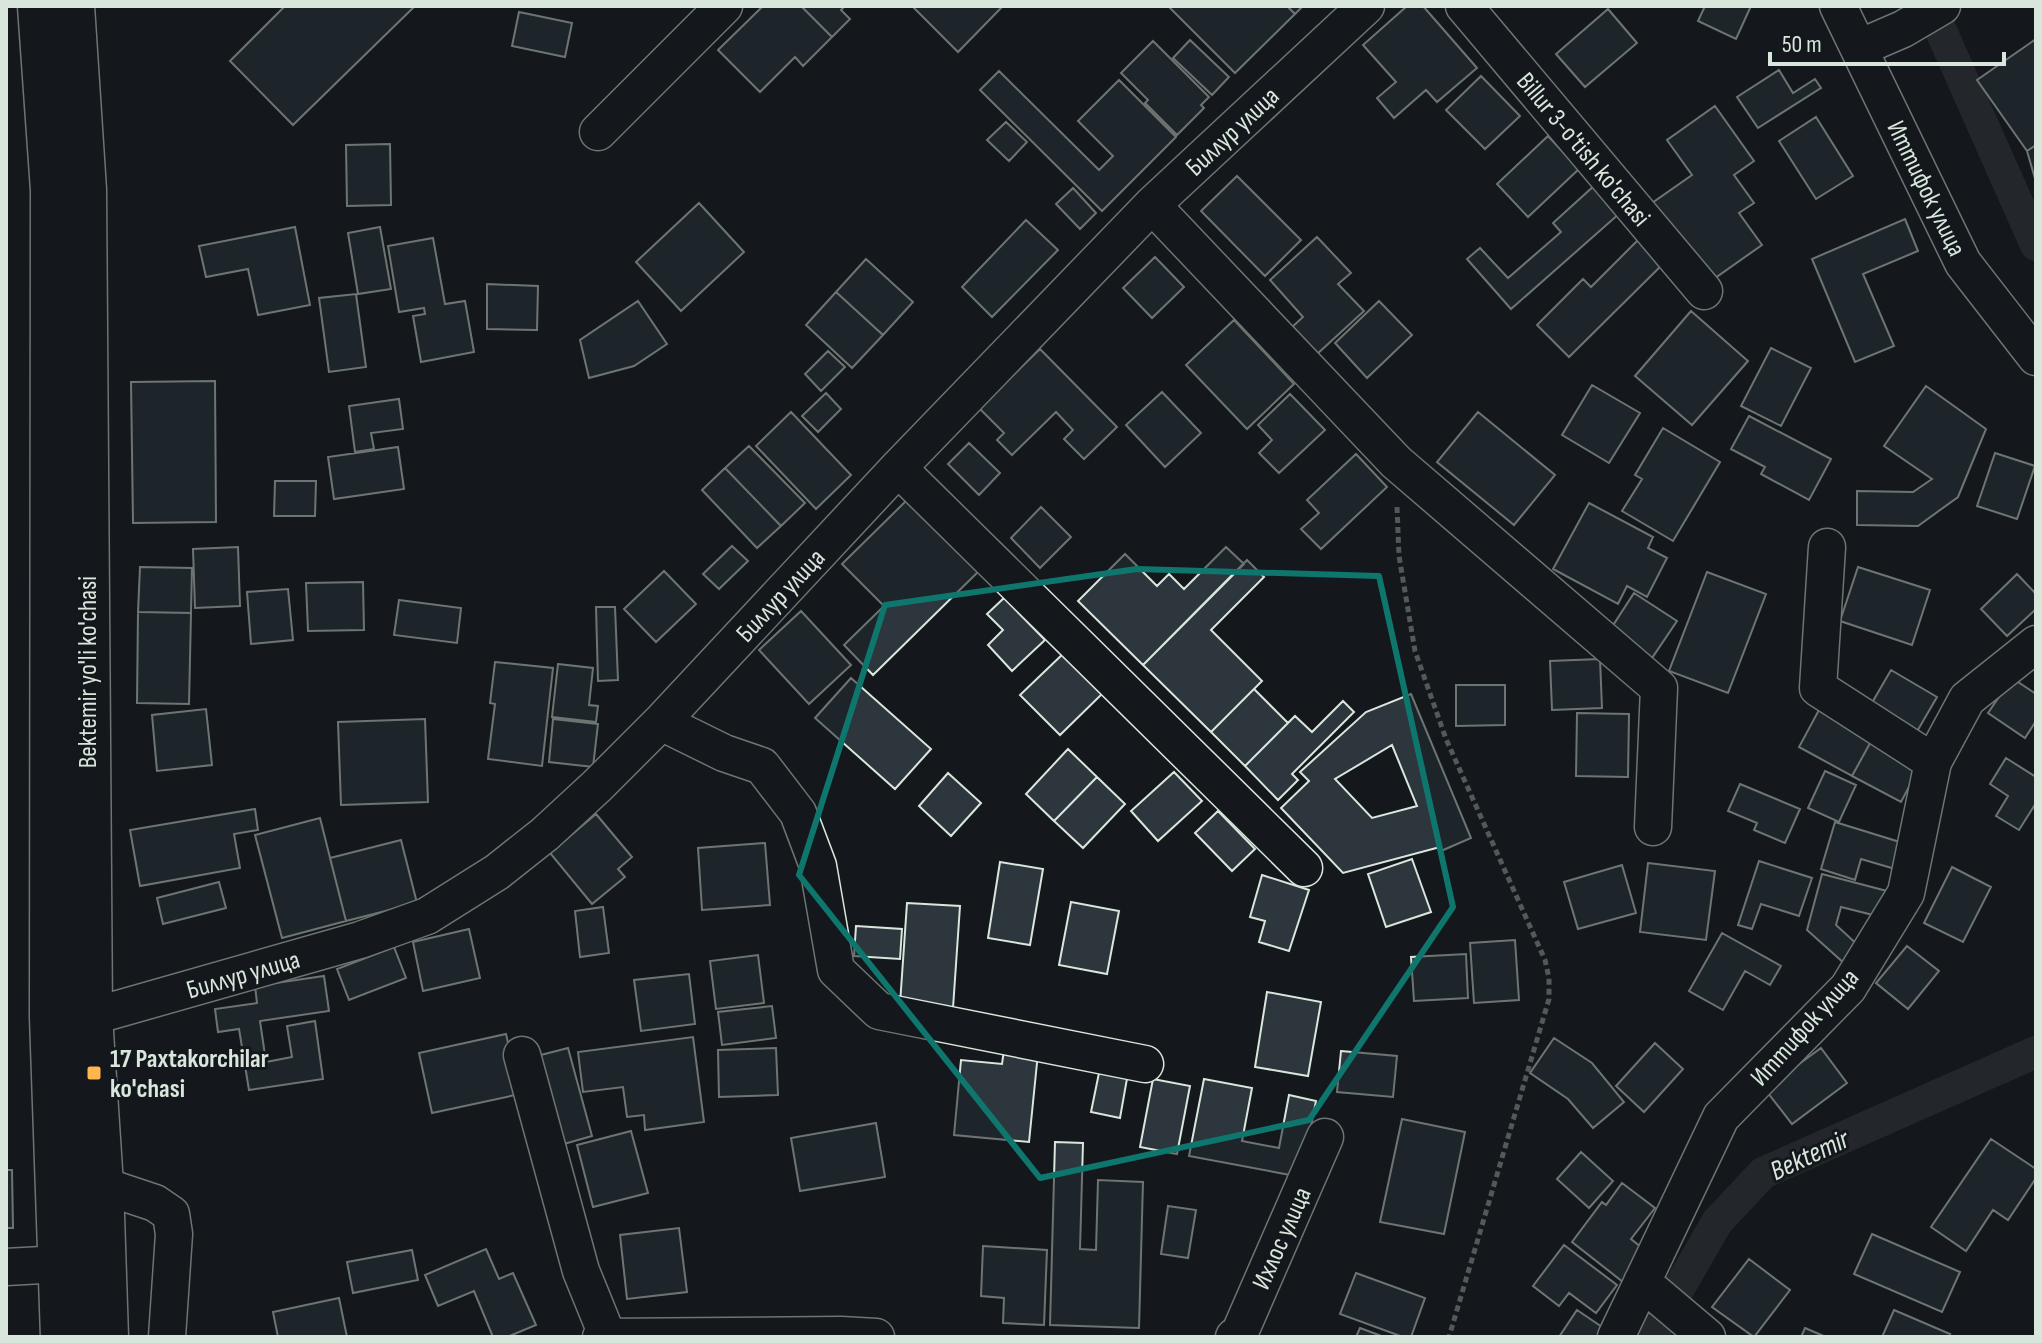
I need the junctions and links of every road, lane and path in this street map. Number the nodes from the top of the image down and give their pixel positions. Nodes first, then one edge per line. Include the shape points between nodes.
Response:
1 (40, 6) edge
2 (72, 6) edge
3 (724, 6) edge
4 (1366, 6) edge
5 (1464, 6) edge
6 (1838, 6) edge
7 (1942, 6) edge
8 (1859, 48) junction
9 (598, 132) dead end
10 (1152, 205) junction
11 (1704, 291) dead end
12 (2036, 357) edge
13 (1396, 462) junction
14 (898, 468) junction
15 (1827, 547) dead end
16 (2036, 644) edge
17 (661, 722) junction
18 (1933, 762) junction
19 (1653, 827) dead end
20 (1304, 868) dead end
21 (90, 1017) junction
22 (522, 1055) dead end
23 (1145, 1064) dead end
24 (1325, 1137) dead end
25 (101, 1185) junction
26 (61, 1264) junction
27 (6, 1267) edge
28 (1649, 1288) junction
29 (1702, 1334) edge
30 (604, 1336) edge
31 (853, 1336) edge
32 (63, 1337) edge
33 (106, 1337) edge
34 (167, 1337) edge
35 (1234, 1337) edge
36 (1449, 1337) edge
37 (1616, 1337) edge

1 - 26 highway, Bektemir yo'li ko'chasi via 53,190 52,1017
2 - 21 highway, Bektemir yo'li ko'chasi via 84,190
3 - 9 street
4 - 10 street, Биллур улица
5 - 11 street, Billur 3-o'tish ko'chasi
6 - 8 street, Иттифок улица
7 - 8 street
8 - 12 street, Иттифок улица via 1963,263
10 - 13 street
10 - 14 street, Биллур улица
13 - 19 street via 1659,688
13 - 36 path via 1399,556 1415,651 1446,739 1549,978 1549,999
14 - 17 street, Биллур улица
14 - 20 street
15 - 18 street via 1818,688
16 - 18 street, Иттифок улица via 1967,699
17 - 21 street, Биллур улица via 545,834 427,916
17 - 23 street via 762,766 780,789 798,813 818,866 836,970 879,1011
18 - 28 street, Иттифок улица via 1906,893 1848,988 1721,1117
21 - 25 highway, Bektemir yo'li ko'chasi
22 - 30 street
24 - 35 street, Ихлос улица
25 - 33 highway, Bektemir yo'li ko'chasi
25 - 34 street via 155,1203 171,1214
26 - 27 street
26 - 32 highway, Bektemir yo'li ko'chasi
28 - 29 street
28 - 37 street, Иттифок улица
30 - 31 street

